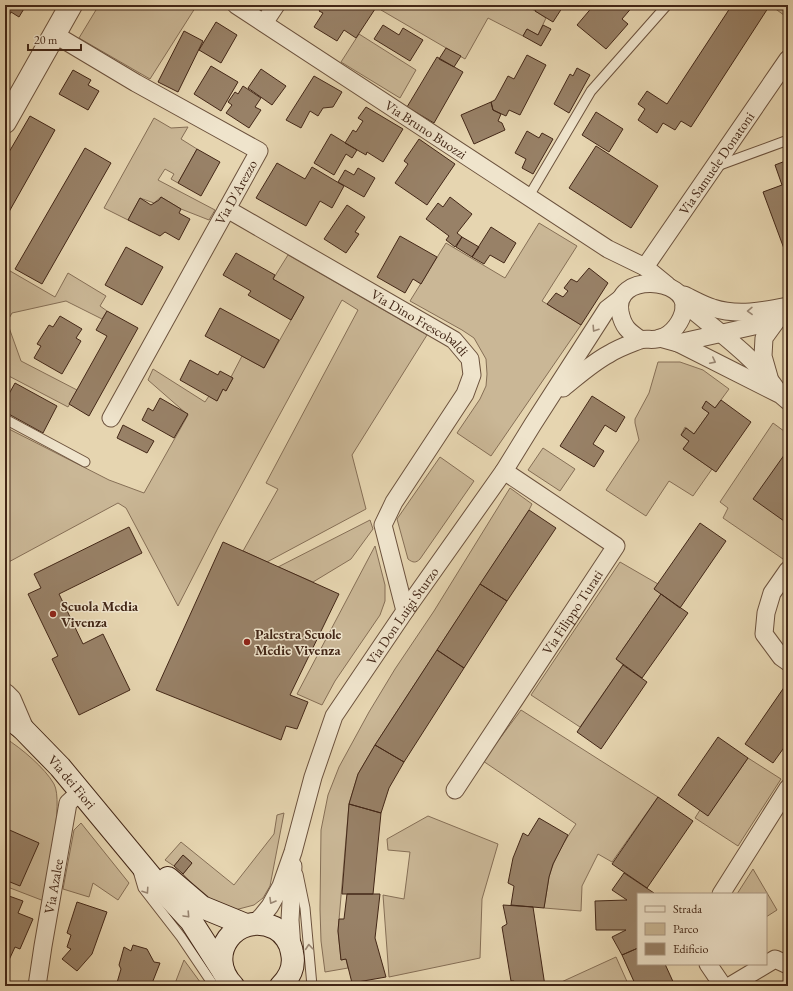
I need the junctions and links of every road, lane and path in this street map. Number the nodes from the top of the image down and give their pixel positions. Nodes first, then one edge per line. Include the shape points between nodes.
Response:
1 (71, 5) edge
2 (236, 5) edge
3 (276, 5) edge
4 (667, 5) edge
5 (264, 23) junction
6 (54, 34) junction
7 (788, 61) edge
8 (5, 122) edge
9 (788, 140) edge
10 (714, 167) junction
11 (529, 196) junction
12 (227, 209) junction
13 (616, 253) junction
14 (645, 267) junction
15 (624, 294) junction
16 (677, 295) junction
17 (785, 310) edge
18 (720, 333) junction
19 (660, 338) junction
20 (641, 340) junction
21 (678, 343) junction
22 (770, 379) junction
23 (551, 398) junction
24 (784, 398) edge
25 (111, 418) dead end
26 (5, 419) edge
27 (85, 462) dead end
28 (504, 471) junction
29 (788, 570) edge
30 (405, 611) junction
31 (788, 662) edge
32 (5, 695) edge
33 (14, 721) edge
34 (788, 788) edge
35 (456, 790) dead end
36 (80, 792) junction
37 (293, 852) junction
38 (133, 854) junction
39 (722, 893) edge
40 (250, 924) junction
41 (292, 948) junction
42 (767, 964) edge
43 (709, 965) edge
44 (765, 965) edge
45 (788, 965) edge
46 (224, 981) edge
47 (285, 984) edge
48 (38, 986) edge
49 (312, 986) edge
50 (723, 986) edge
51 (730, 986) edge

1 - 6 main road
2 - 5 street, Via Bruno Buozzi
3 - 5 street
4 - 11 lane via 590,91
5 - 11 street, Via Bruno Buozzi
6 - 8 main road
6 - 12 street, Via D'Arezzo via 259,151
7 - 10 street, Via Samuele Donatoni
9 - 10 lane
10 - 14 street, Via Samuele Donatoni
11 - 13 street, Via Bruno Buozzi
12 - 25 street, Via D'Arezzo
12 - 30 street, Via Dino Frescobaldi via 454,340 470,359 472,375 465,394 394,502 383,525
13 - 14 street, Via Bruno Buozzi
13 - 15 street via 629,279
14 - 16 street, Via Bruno Buozzi
15 - 16 street via 643,284
15 - 20 street via 620,309 623,323
15 -> 23 street, Via Don Luigi Sturzo via 608,309
17 -> 16 street via 736,312 713,308
16 - 18 street
16 - 19 street via 681,320
17 - 18 street via 754,326
17 - 22 street via 764,338 763,356
18 - 21 street
18 - 22 street
19 - 20 street
19 - 21 street
20 - 23 street, Via Don Luigi Sturzo via 609,353
21 -> 24 street
22 - 24 street
23 - 28 street, Via Don Luigi Sturzo
26 - 27 lane
28 - 30 street, Via Don Luigi Sturzo
28 - 35 street, Via Filippo Turati via 616,546
29 - 31 street via 772,594 766,613 764,634 781,658
30 - 37 street, Via Don Luigi Sturzo via 334,716 313,777
32 - 33 main road via 10,700
33 - 36 main road, Via dei Fiori via 60,767
34 - 39 street
36 - 38 main road, Via dei Fiori
36 - 48 street, Via Azalee via 68,803
37 -> 40 street, Via Don Luigi Sturzo via 281,886 270,906 262,916
37 - 41 street, Via Don Luigi Sturzo via 290,920
49 -> 37 lane via 305,908
38 - 40 main road, Via dei Fiori via 168,878 202,907
38 -> 46 main road, Via dei Fiori via 192,921
40 - 41 main road, Via dei Fiori via 268,925 278,930
40 - 46 main road via 236,930 225,944 221,960
41 - 47 main road via 292,970
42 - 45 street via 775,959
43 - 50 street
44 - 51 street

